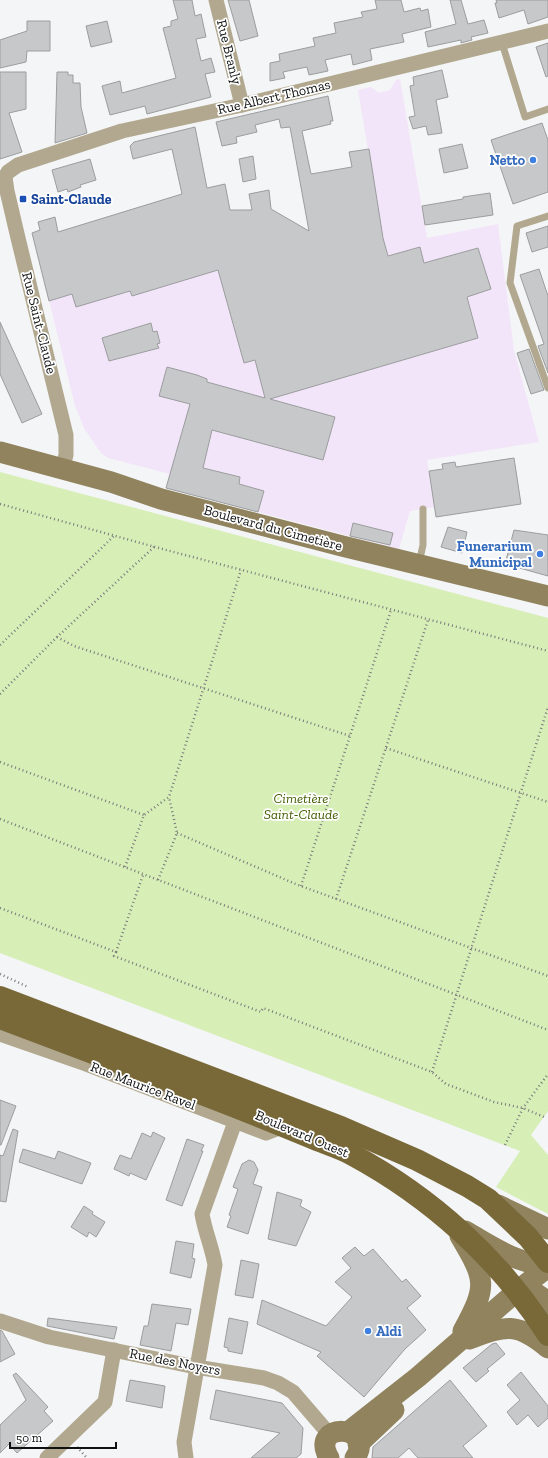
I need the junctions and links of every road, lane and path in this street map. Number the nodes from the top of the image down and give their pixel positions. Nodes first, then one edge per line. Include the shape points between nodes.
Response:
1 (216, 0) edge
2 (548, 32) edge
3 (502, 43) junction
4 (242, 105) junction
5 (548, 109) edge
6 (3, 177) edge
7 (548, 216) edge
8 (548, 388) edge
9 (0, 452) edge
10 (62, 468) junction
11 (0, 504) edge
12 (423, 509) dead end
13 (114, 536) junction
14 (154, 547) junction
15 (418, 565) junction
16 (241, 570) junction
17 (548, 596) edge
18 (391, 610) junction
19 (428, 620) junction
20 (57, 637) junction
21 (0, 639) edge
22 (5, 640) junction
23 (0, 645) edge
24 (548, 651) edge
25 (203, 689) junction
26 (0, 694) edge
27 (548, 707) edge
28 (350, 736) junction
29 (386, 748) junction
30 (0, 762) edge
31 (521, 793) junction
32 (169, 797) junction
33 (548, 802) edge
34 (144, 815) junction
35 (0, 819) edge
36 (177, 833) junction
37 (125, 868) junction
38 (143, 875) junction
39 (158, 880) junction
40 (301, 886) junction
41 (336, 899) junction
42 (0, 908) edge
43 (471, 949) junction
44 (116, 952) junction
45 (548, 976) edge
46 (456, 996) junction
47 (0, 997) edge
48 (0, 1018) edge
49 (548, 1030) edge
50 (0, 1034) edge
51 (432, 1072) junction
52 (548, 1074) edge
53 (523, 1108) junction
54 (544, 1117) dead end
55 (235, 1122) junction
56 (284, 1126) junction
57 (505, 1146) dead end
58 (488, 1199) junction
59 (454, 1225) junction
60 (548, 1229) edge
61 (545, 1268) edge
62 (517, 1291) junction
63 (548, 1305) edge
64 (0, 1321) edge
65 (548, 1335) edge
66 (457, 1344) junction
67 (548, 1348) edge
68 (114, 1350) junction
69 (196, 1367) junction
70 (337, 1448) edge
71 (48, 1458) edge
72 (186, 1458) edge

1 - 4 street, Rue Branly
2 - 3 street, Rue Albert Thomas
3 - 4 street, Rue Albert Thomas
3 - 5 lane via 525,117
4 - 6 street, Rue Albert Thomas via 122,131 18,165
6 - 10 street, Rue Saint-Claude via 66,435 66,455
7 - 8 lane via 517,226 510,283
9 - 10 main road, Boulevard du Cimetière
10 - 15 main road, Boulevard du Cimetière via 161,499
11 - 13 path
12 - 15 lane via 423,545
13 - 14 path
13 - 22 path
14 - 16 path
14 - 20 path
15 - 17 main road, Boulevard du Cimetière
16 - 18 path
16 - 25 path
18 - 19 path
18 - 28 path
19 - 24 path
19 - 29 path
20 - 25 path via 74,646
20 - 26 path
21 - 22 path
22 - 23 path
25 - 28 path
25 - 32 path
27 - 31 path
28 - 40 path
29 - 31 path
29 - 41 path
30 - 34 path
31 - 33 path
31 - 43 path
32 - 34 path
32 - 36 path
34 - 37 path
35 - 37 path
36 - 39 path
36 - 40 path
37 - 38 path
38 - 39 path
38 - 44 path
39 - 46 path
40 - 41 path
41 - 43 path
42 - 44 path
43 - 45 path
43 - 46 path
44 - 51 path via 114,956 262,1012 264,1008
46 - 49 path
46 - 51 path
47 - 58 main road, Boulevard Ouest via 365,1136 417,1160
48 - 56 main road, Boulevard Ouest
50 - 55 street, Rue Maurice Ravel via 86,1064
51 - 53 path via 446,1084 494,1102
52 - 53 path
53 - 54 path
53 - 57 path
55 - 56 street, Rue Maurice Ravel via 266,1133
55 - 69 street via 202,1214 215,1265
56 - 59 main road, Boulevard Ouest via 369,1164 403,1185
58 - 60 main road
58 - 61 main road, Boulevard Ouest via 528,1237
59 - 61 main road via 511,1258
59 - 62 main road, Boulevard Ouest
59 - 66 main road via 475,1262 482,1284 478,1305
61 - 62 main road
62 - 63 main road via 533,1292
62 - 65 main road, Boulevard Ouest
62 - 66 main road
64 - 68 street, Rue des Noyers via 48,1337
66 - 67 main road via 508,1328 526,1333
66 - 70 main road
68 - 69 street, Rue des Noyers
68 - 71 street via 105,1402
69 - 70 street, Rue des Noyers via 264,1378 278,1383 293,1392
69 - 72 street via 184,1442

